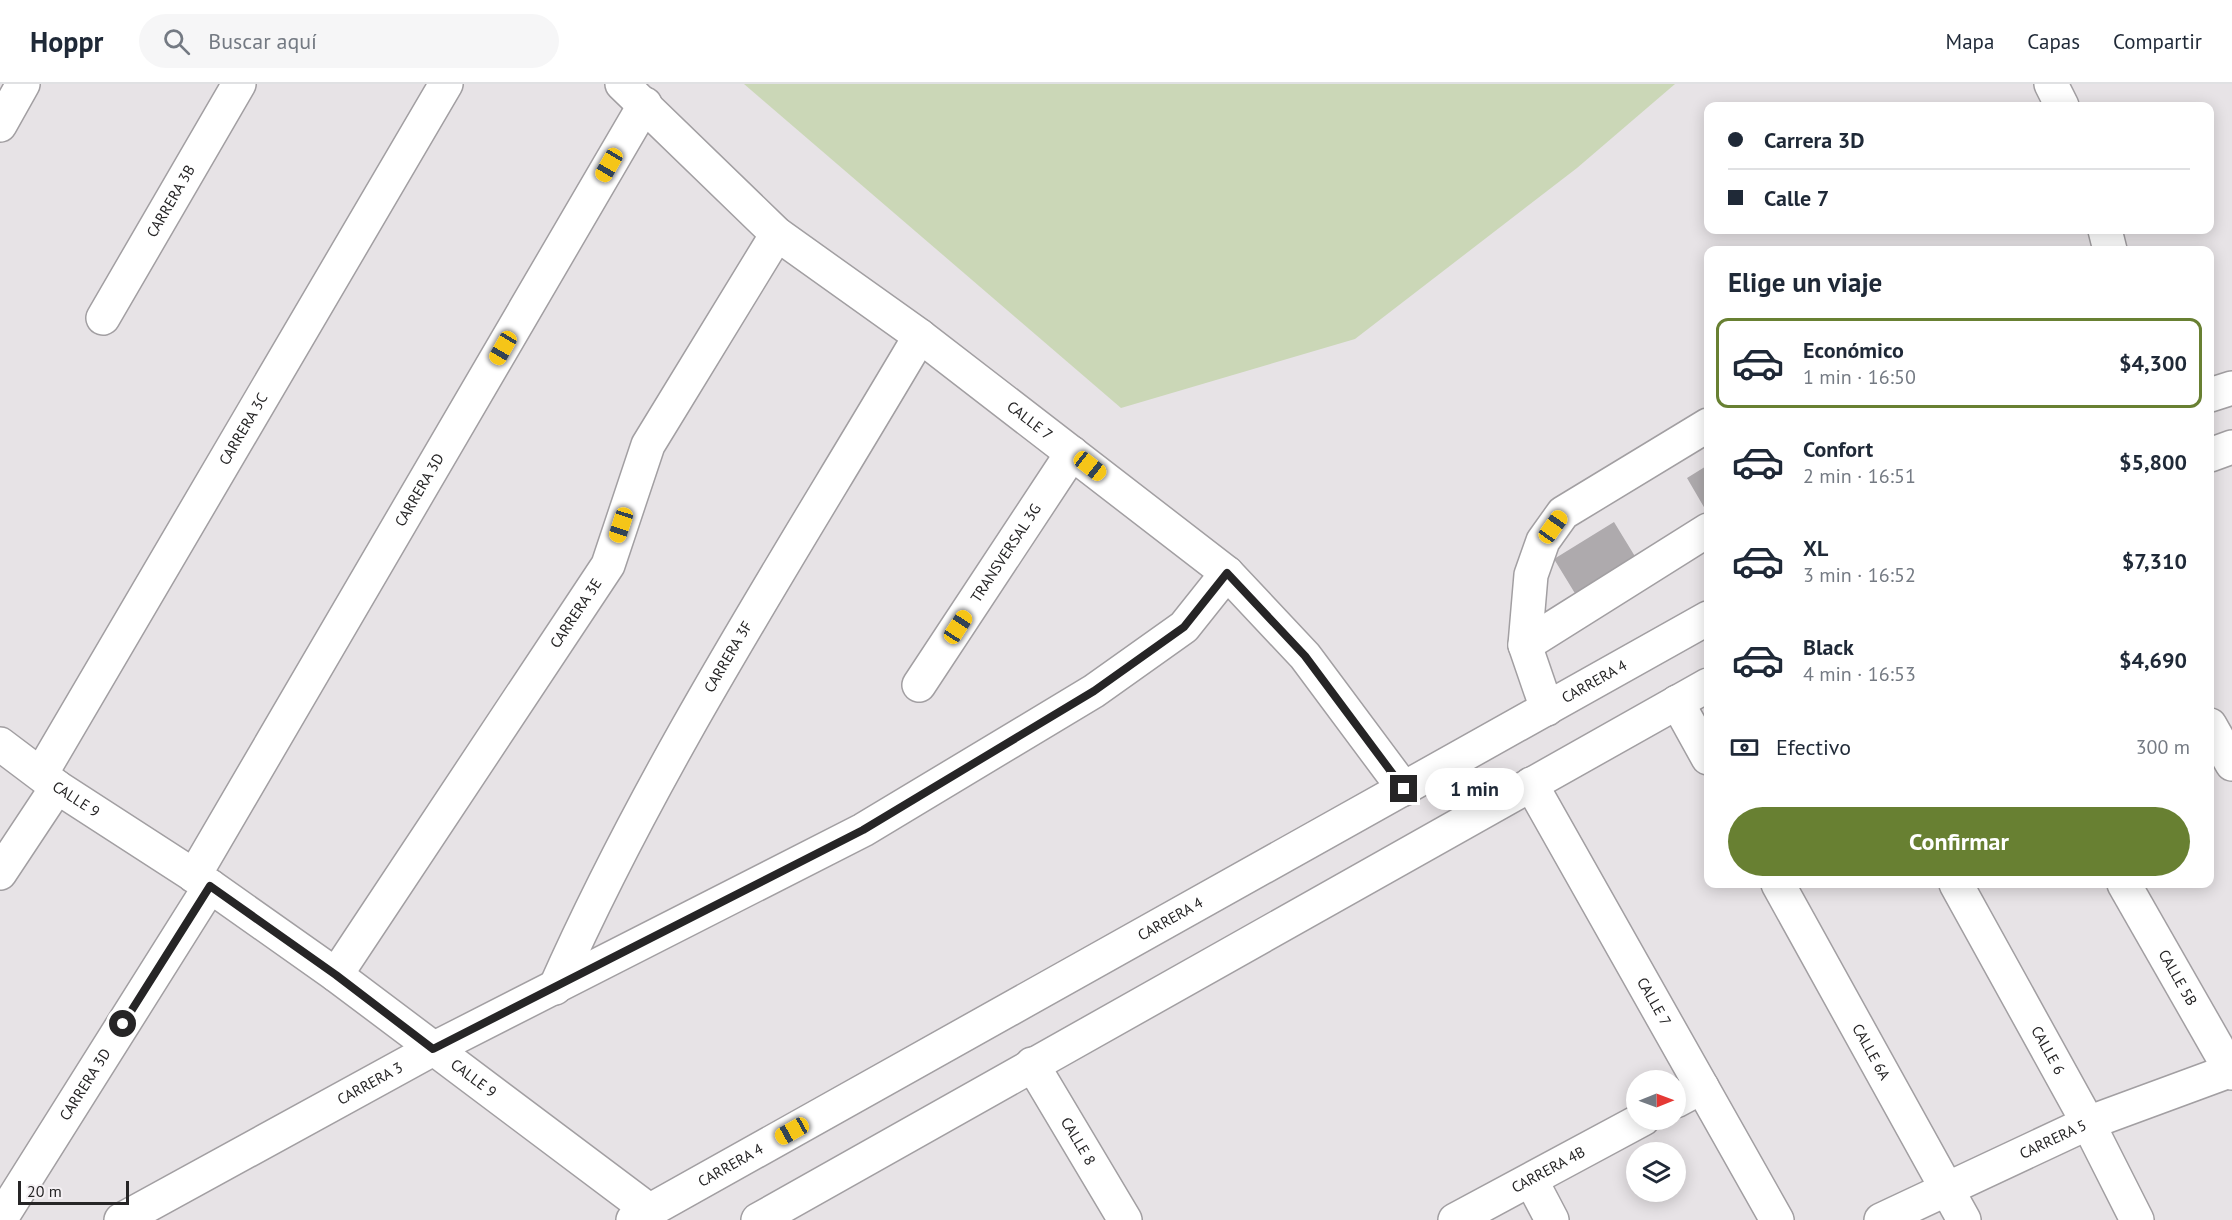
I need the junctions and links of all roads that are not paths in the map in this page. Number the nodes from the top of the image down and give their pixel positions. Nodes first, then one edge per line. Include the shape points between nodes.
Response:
1 (23, 84) edge
2 (239, 84) edge
3 (446, 84) edge
4 (2051, 84) edge
5 (634, 94) edge
6 (2060, 102) edge
7 (0, 125) edge
8 (777, 234) junction
9 (103, 318) dead end
10 (921, 336) junction
11 (2232, 388) edge
12 (2214, 394) edge
13 (1704, 427) edge
14 (2232, 447) edge
15 (1072, 453) junction
16 (2214, 454) edge
17 (1704, 533) edge
18 (1227, 573) junction
19 (1704, 620) edge
20 (1525, 645) junction
21 (919, 685) dead end
22 (1704, 687) edge
23 (1677, 702) junction
24 (1547, 709) junction
25 (2214, 732) edge
26 (0, 744) edge
27 (1704, 751) edge
28 (2232, 764) edge
29 (49, 781) junction
30 (1531, 784) junction
31 (1404, 789) junction
32 (0, 873) edge
33 (202, 881) junction
34 (1780, 888) edge
35 (1958, 888) edge
36 (2126, 888) edge
37 (336, 975) junction
38 (555, 988) junction
39 (433, 1049) junction
40 (1032, 1064) junction
41 (2231, 1071) edge
42 (1689, 1094) edge
43 (2088, 1123) junction
44 (1626, 1128) edge
45 (1531, 1180) junction
46 (1948, 1189) junction
47 (641, 1215) edge
48 (0, 1220) edge
49 (121, 1220) edge
50 (758, 1220) edge
51 (1124, 1220) edge
52 (1455, 1220) edge
53 (1551, 1220) edge
54 (1776, 1220) edge
55 (1881, 1220) edge
56 (1965, 1220) edge
57 (2137, 1220) edge

1 - 7 street
2 - 9 street, CARRERA 3B
3 - 29 street, CARRERA 3C
4 - 6 street
5 - 8 street, CALLE 7
5 - 33 street, CARRERA 3D
8 - 10 street, CALLE 7
8 - 37 street, CARRERA 3E via 648,445 608,565
10 - 15 street, CALLE 7
10 - 38 street, CARRERA 3F via 666,763
11 - 12 street
13 - 20 street via 1563,513 1543,541 1531,575
14 - 16 street
15 - 18 street, CALLE 7
15 - 21 street, TRANSVERSAL 3G
17 - 20 street
18 - 31 street, CALLE 7 via 1305,656
18 - 38 street, CARRERA 3 via 1184,627 1094,691 863,830
19 - 24 street, CARRERA 4
20 - 24 street
22 - 23 street
23 - 27 street
23 - 30 street
24 - 31 street, CARRERA 4
25 - 28 street
26 - 29 street, CALLE 9
29 - 32 street, CARRERA 3C
29 - 33 street, CALLE 9
30 - 40 street
30 - 42 street, CALLE 7
31 - 47 street, CARRERA 4
33 - 37 street, CALLE 9
33 - 48 street, CARRERA 3D
34 - 46 street, CALLE 6A
35 - 43 street, CALLE 6
36 - 41 street, CALLE 5B
37 - 39 street, CALLE 9
38 - 39 street, CARRERA 3
39 - 47 street, CALLE 9
39 - 49 street, CARRERA 3
40 - 50 street
40 - 51 street, CALLE 8
41 - 43 street, CARRERA 5
42 - 54 street, CALLE 7
43 - 46 street, CARRERA 5
43 - 57 street, CALLE 6
44 - 45 street, CARRERA 4B
45 - 52 street, CARRERA 4B
45 - 53 street
46 - 55 street, CARRERA 5
46 - 56 street, CALLE 6A

